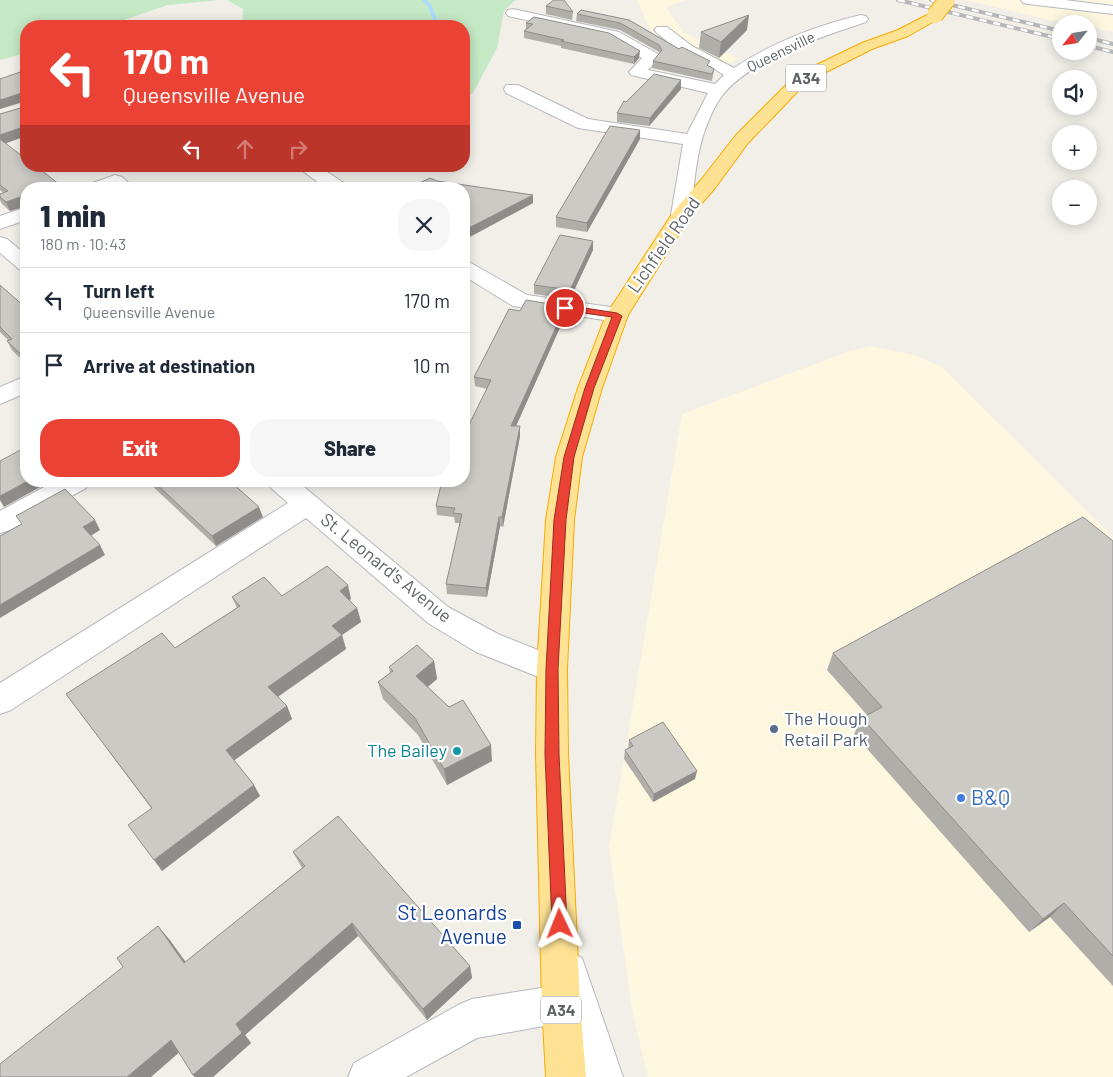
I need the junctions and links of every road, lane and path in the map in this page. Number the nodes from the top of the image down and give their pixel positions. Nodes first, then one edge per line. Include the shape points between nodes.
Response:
1 (947, 0) edge
2 (1028, 0) edge
3 (1113, 10) edge
4 (513, 13) dead end
5 (861, 20) dead end
6 (662, 30) dead end
7 (736, 76) junction
8 (512, 89) dead end
9 (718, 90) junction
10 (693, 140) junction
11 (314, 172) edge
12 (329, 182) edge
13 (20, 215) edge
14 (681, 215) junction
15 (0, 223) edge
16 (0, 243) edge
17 (20, 260) edge
18 (470, 271) edge
19 (617, 316) junction
20 (20, 387) edge
21 (0, 396) edge
22 (66, 487) edge
23 (287, 487) edge
24 (307, 504) junction
25 (0, 523) edge
26 (552, 669) junction
27 (0, 700) edge
28 (560, 943) junction
29 (561, 1004) junction
30 (368, 1077) edge
31 (566, 1077) edge
32 (603, 1077) edge

1 - 14 highway, Lichfield Road / A34, bridge via 935,14 902,33 816,71 794,86 742,139
2 - 3 street
4 - 9 street via 614,35 652,57 637,72
5 - 7 street, Queensville via 802,39 751,64
6 - 7 street via 686,48
7 - 9 street, Queensville
8 - 10 street via 584,124
9 - 10 street, Queensville
10 - 14 street, Queensville
11 - 12 street
13 - 15 street
14 - 19 highway, Lichfield Road / A34
16 - 17 street
18 - 19 street via 521,301
19 - 26 highway, Lichfield Road / A34 via 569,457 560,520
20 - 21 street
22 - 25 street
23 - 24 street, St. Leonard's Avenue
24 - 26 street, St. Leonard's Avenue via 438,615 487,643
24 - 27 street
26 - 28 highway, Lichfield Road / A34
28 - 29 highway, Lichfield Road / A34
28 - 32 street
29 - 30 street via 472,1019
29 - 31 highway, Lichfield Road / A34

